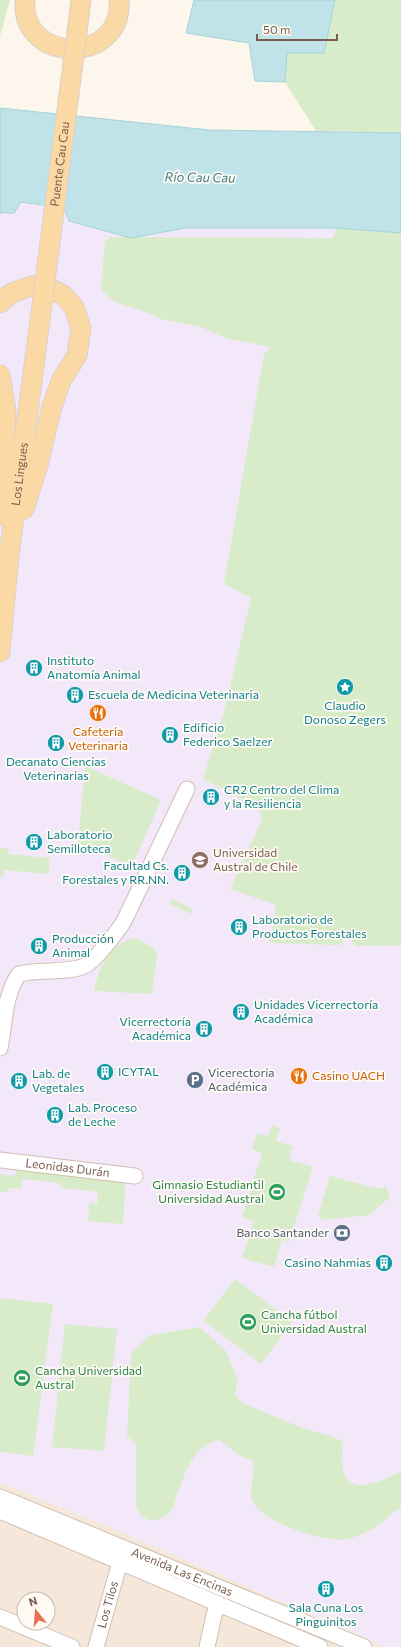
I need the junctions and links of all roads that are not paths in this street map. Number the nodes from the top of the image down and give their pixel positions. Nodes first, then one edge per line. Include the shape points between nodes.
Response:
1 (25, 0) edge
2 (81, 0) edge
3 (119, 0) edge
4 (43, 297) joint
5 (0, 303) edge
6 (0, 375) edge
7 (9, 556) junction
8 (0, 652) edge
9 (187, 789) dead end
10 (0, 1048) edge
11 (0, 1160) edge
12 (135, 1176) dead end
13 (0, 1497) edge
14 (0, 1511) edge
15 (124, 1559) junction
16 (218, 1604) junction
17 (0, 1617) edge
18 (321, 1629) junction
19 (317, 1646) edge
20 (72, 1647) edge
21 (96, 1647) edge
22 (207, 1647) edge
23 (364, 1647) edge

1 - 3 main road via 28,19 36,33 56,47 72,50 88,47 108,33 116,19
2 - 4 main road, Puente Cau Cau, bridge
4 - 7 main road, Los Lingues
5 - 7 main road via 21,289 33,286 49,288 63,295 74,306 81,328 77,355 61,381 52,406 38,465
6 - 7 main road via 6,412 3,479
7 - 8 main road, Los Lingues
9 - 10 street via 121,928 84,966 19,974 14,980
11 - 12 street, Leonidas Durán
13 - 15 street, Avenida Las Encinas
14 - 15 street, Avenida Las Encinas
15 - 16 street, Avenida Las Encinas
15 - 18 street, Avenida Las Encinas
15 - 21 street, Los Tilos
16 - 19 street, Avenida Las Encinas
16 - 22 street
17 - 20 street
18 - 19 street
18 - 23 street, Avenida Las Encinas

